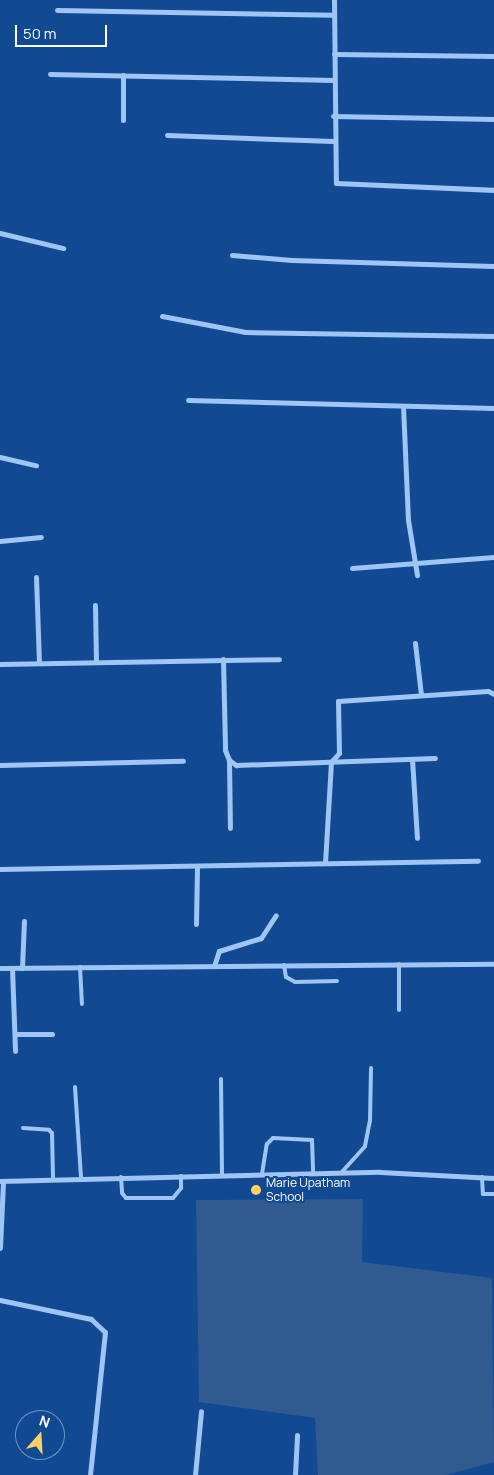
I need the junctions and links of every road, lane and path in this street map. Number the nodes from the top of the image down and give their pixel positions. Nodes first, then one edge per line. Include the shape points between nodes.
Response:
1 (334, 0) edge
2 (57, 10) dead end
3 (334, 16) junction
4 (334, 54) junction
5 (494, 56) edge
6 (50, 74) dead end
7 (123, 75) junction
8 (334, 80) junction
9 (334, 116) junction
10 (494, 119) edge
11 (123, 120) dead end
12 (166, 136) dead end
13 (334, 141) junction
14 (494, 190) edge
15 (0, 233) edge
16 (63, 248) dead end
17 (232, 255) dead end
18 (494, 266) edge
19 (162, 316) dead end
20 (494, 336) edge
21 (188, 400) dead end
22 (403, 406) junction
23 (494, 408) edge
24 (0, 457) edge
25 (36, 465) dead end
26 (41, 537) dead end
27 (0, 541) edge
28 (494, 557) edge
29 (412, 562) junction
30 (352, 568) dead end
31 (417, 575) dead end
32 (36, 577) dead end
33 (95, 605) dead end
34 (415, 643) dead end
35 (279, 658) dead end
36 (223, 659) junction
37 (96, 662) junction
38 (39, 663) junction
39 (0, 664) edge
40 (494, 694) edge
41 (421, 695) junction
42 (435, 758) dead end
43 (412, 759) junction
44 (228, 760) junction
45 (183, 761) dead end
46 (331, 762) junction
47 (0, 765) edge
48 (230, 828) dead end
49 (417, 838) dead end
50 (478, 862) dead end
51 (325, 863) junction
52 (197, 866) junction
53 (0, 870) edge
54 (276, 915) dead end
55 (24, 921) dead end
56 (196, 924) dead end
57 (399, 964) junction
58 (494, 964) edge
59 (214, 966) junction
60 (284, 966) junction
61 (80, 967) junction
62 (0, 968) edge
63 (12, 968) junction
64 (22, 968) junction
65 (337, 981) dead end
66 (82, 1004) dead end
67 (399, 1010) dead end
68 (14, 1034) junction
69 (52, 1034) dead end
70 (15, 1051) dead end
71 (371, 1068) dead end
72 (220, 1079) dead end
73 (75, 1088) dead end
74 (23, 1128) dead end
75 (313, 1173) junction
76 (341, 1173) junction
77 (262, 1174) junction
78 (222, 1175) junction
79 (181, 1176) junction
80 (122, 1177) junction
81 (482, 1177) junction
82 (53, 1178) junction
83 (81, 1178) junction
84 (494, 1178) edge
85 (1, 1181) edge
86 (494, 1194) edge
87 (0, 1248) edge
88 (0, 1300) edge
89 (200, 1411) dead end
90 (297, 1435) dead end
91 (90, 1475) edge
92 (195, 1475) edge
93 (295, 1475) edge

1 - 3 street
2 - 3 street
3 - 4 street
4 - 5 street
4 - 8 street
6 - 7 street
7 - 8 street
7 - 11 street
8 - 9 street
9 - 10 street
9 - 13 street
12 - 13 street
13 - 14 street via 333,179 341,185
15 - 16 street
17 - 18 street
19 - 20 street via 245,332
21 - 22 street
22 - 23 street
22 - 29 street
24 - 25 street
26 - 27 street
28 - 29 street
29 - 30 street
29 - 31 street
32 - 38 street
33 - 37 street
34 - 41 street
35 - 36 street
36 - 37 street
36 - 44 street via 225,750
37 - 38 street
38 - 39 street
40 - 41 street
41 - 46 street via 338,701 339,753
42 - 43 street
43 - 46 street
43 - 49 street
44 - 46 street via 236,765
44 - 48 street
45 - 47 street
46 - 51 street
50 - 51 street
51 - 52 street
52 - 53 street
52 - 56 street
54 - 59 street via 261,938 219,951
55 - 64 street
57 - 58 street
57 - 60 street
57 - 67 lane
59 - 60 street
59 - 61 street
60 - 65 lane via 286,977 295,982
61 - 64 street
61 - 66 lane
62 - 63 street
63 - 64 street
63 - 68 street
68 - 69 street
68 - 70 street
71 - 76 lane via 370,1121 365,1146
72 - 78 lane
73 - 83 lane
74 - 82 lane via 50,1130
75 - 76 street
75 - 77 street
75 - 77 lane via 312,1140 273,1138 267,1144
76 - 81 street
77 - 78 street
78 - 79 street
79 - 80 street
79 - 80 lane via 181,1188 173,1198 126,1198 122,1192
80 - 83 street
81 - 84 street
81 - 86 lane via 483,1194
82 - 83 street
82 - 85 street
85 - 87 street
88 - 91 street via 91,1320 105,1332
89 - 92 street
90 - 93 street

